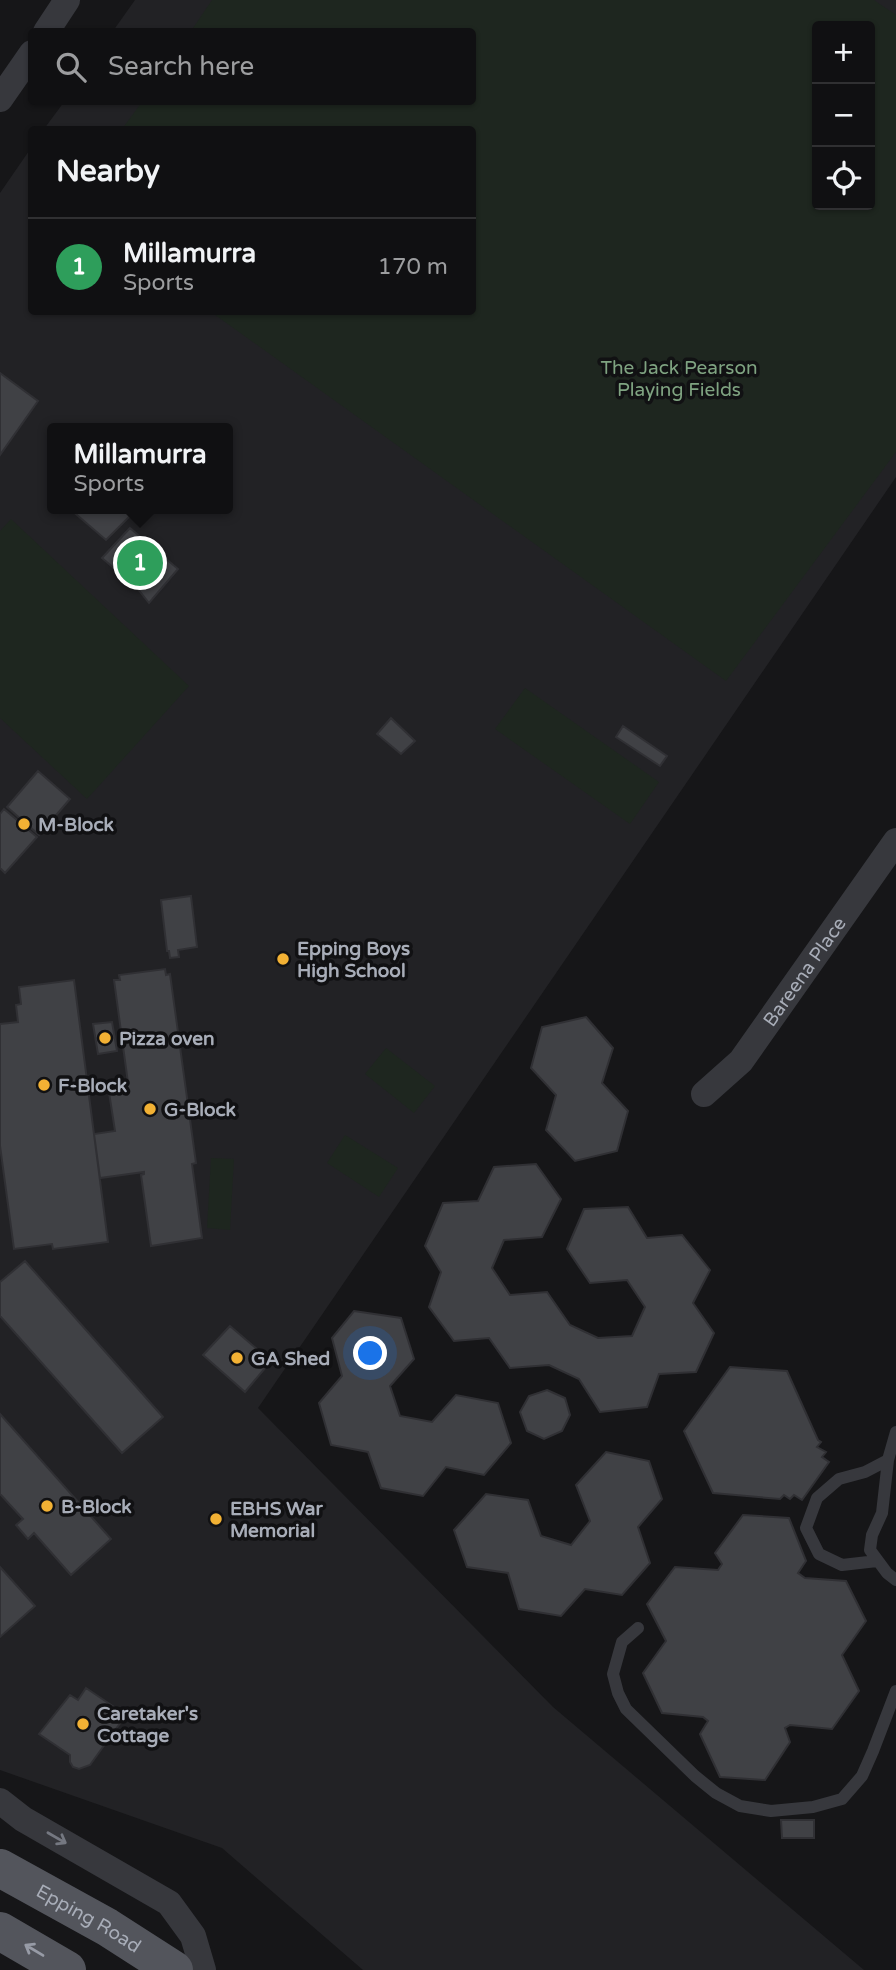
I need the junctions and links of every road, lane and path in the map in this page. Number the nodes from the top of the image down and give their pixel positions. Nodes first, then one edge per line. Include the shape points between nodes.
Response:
1 (67, 0) edge
2 (49, 28) edge
3 (28, 59) edge
4 (0, 99) edge
5 (896, 841) edge
6 (704, 1094) dead end
7 (896, 1432) edge
8 (888, 1460) junction
9 (877, 1561) junction
10 (896, 1580) edge
11 (638, 1628) dead end
12 (896, 1691) edge
13 (0, 1801) edge
14 (0, 1868) edge
15 (0, 1931) edge
16 (67, 1970) edge
17 (174, 1970) edge
18 (204, 1970) edge

1 - 2 street
3 - 4 street
5 - 6 street, Bareena Place via 741,1061
7 - 8 lane
8 - 9 lane via 882,1513 870,1550
8 - 9 lane via 839,1479 817,1498 806,1528 819,1554 842,1565
9 - 10 lane
11 - 12 lane via 622,1642 614,1674 626,1709 695,1776 740,1806 771,1811 842,1799 862,1776
13 -> 18 street via 23,1819 169,1903 193,1936
14 - 17 main road, Epping Road
16 -> 15 main road

